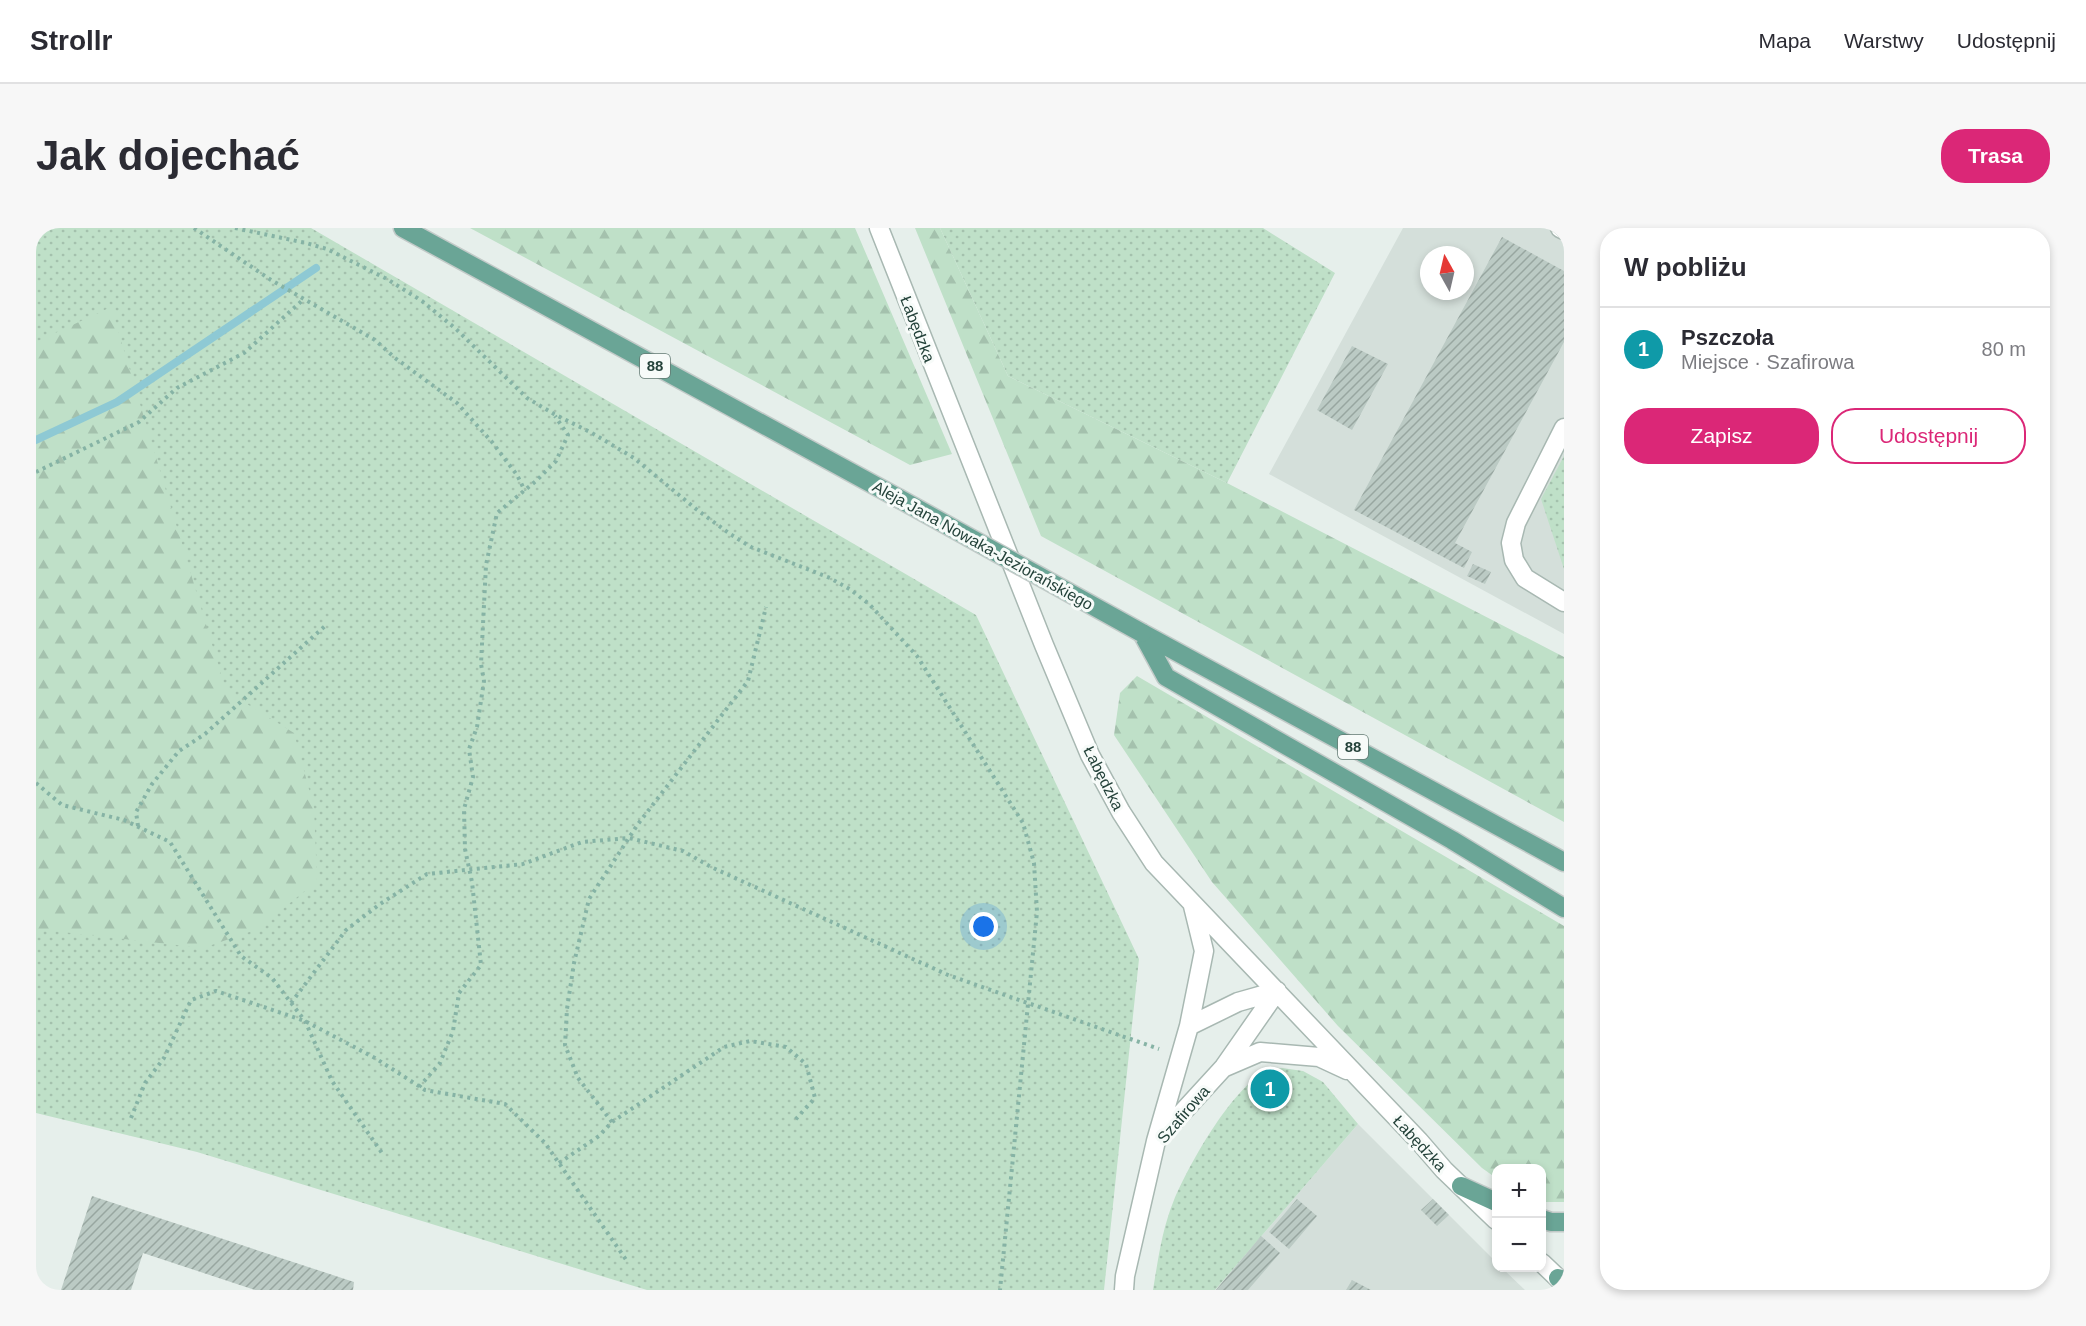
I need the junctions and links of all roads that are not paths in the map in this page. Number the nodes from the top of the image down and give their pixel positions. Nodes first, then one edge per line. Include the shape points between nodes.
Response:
1 (879, 228) edge
2 (407, 230) edge
3 (1564, 428) edge
4 (1564, 603) edge
5 (1142, 633) junction
6 (1564, 862) edge
7 (1192, 904) junction
8 (1564, 908) edge
9 (1277, 992) junction
10 (1189, 1026) junction
11 (1224, 1067) junction
12 (1356, 1075) junction
13 (1156, 1141) junction
14 (1461, 1186) junction
15 (1492, 1200) edge
16 (1495, 1218) edge
17 (1546, 1220) edge
18 (1564, 1222) edge
19 (1546, 1267) edge
20 (1562, 1281) edge
21 (1124, 1290) edge

1 - 7 street, Łabędzka via 1090,755 1154,863
2 - 5 main road, Aleja Jana Nowaka-Jeziorańskiego / 88, bridge
3 - 4 street via 1516,522 1511,543 1514,560 1525,578
5 - 6 main road, Aleja Jana Nowaka-Jeziorańskiego / 88
5 - 8 main road via 1166,677
7 - 9 street, Łabędzka
7 - 10 street via 1204,951
9 - 10 street via 1238,1002
9 - 11 street, Szafirowa
9 - 12 street, Łabędzka
10 - 13 street
11 - 12 street via 1260,1052 1319,1057
11 - 13 street, Szafirowa
12 - 14 street, Łabędzka
13 - 21 street, Szafirowa
14 - 15 main road
14 - 16 street, Łabędzka
17 - 18 main road
19 - 20 street

